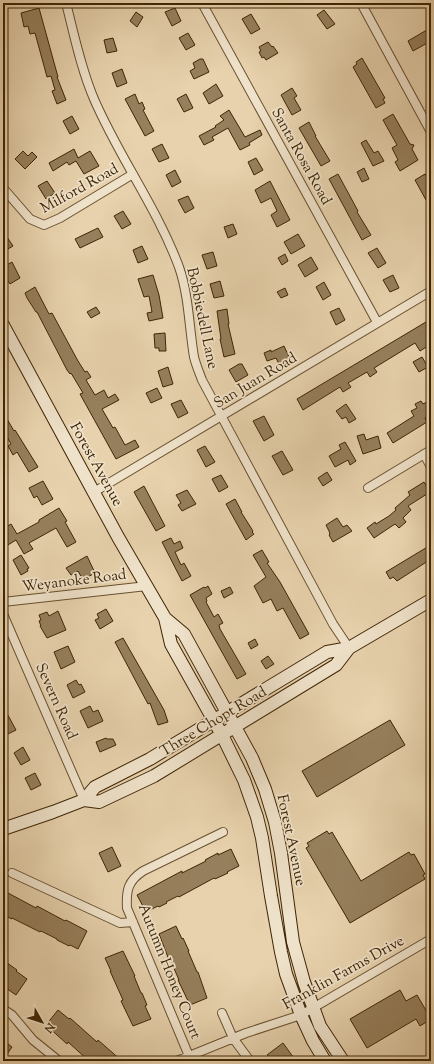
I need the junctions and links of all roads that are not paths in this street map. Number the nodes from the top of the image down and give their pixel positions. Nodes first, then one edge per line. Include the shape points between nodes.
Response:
1 (66, 3) edge
2 (202, 3) edge
3 (361, 3) edge
4 (431, 132) edge
5 (133, 174) junction
6 (3, 188) edge
7 (431, 291) edge
8 (377, 322) junction
9 (3, 325) edge
10 (221, 416) junction
11 (427, 452) edge
12 (431, 467) edge
13 (368, 488) dead end
14 (94, 492) junction
15 (147, 586) junction
16 (431, 600) edge
17 (3, 602) edge
18 (3, 614) edge
19 (165, 618) junction
20 (348, 648) junction
21 (227, 713) junction
22 (213, 721) junction
23 (235, 727) junction
24 (222, 735) junction
25 (84, 800) junction
26 (3, 829) edge
27 (222, 832) dead end
28 (12, 873) dead end
29 (133, 922) junction
30 (431, 939) edge
31 (314, 1008) junction
32 (3, 1009) edge
33 (222, 1013) dead end
34 (300, 1015) junction
35 (233, 1038) junction
36 (189, 1056) junction
37 (59, 1061) edge
38 (177, 1061) edge
39 (250, 1061) edge
40 (326, 1061) edge
41 (343, 1061) edge

1 - 5 street, Bobbiedell Lane via 94,98
2 - 8 street, Santa Rosa Road
3 - 4 street
5 - 6 street, Milford Road via 44,225 30,219
5 - 10 street, Bobbiedell Lane via 166,235 179,268 188,309 194,358 202,380
7 - 8 street, San Juan Road
8 - 10 street, San Juan Road
9 - 14 main road, Forest Avenue
10 - 14 street, San Juan Road
10 - 20 street, Bobbiedell Lane
11 - 12 street
11 - 13 street
14 - 15 main road, Forest Avenue
15 - 17 street, Weyanoke Road
15 - 19 main road, Forest Avenue
16 - 20 main road, Three Chopt Road
18 - 25 street, Severn Road
19 - 21 main road, Forest Avenue via 184,634
19 - 22 main road, Forest Avenue via 171,644
20 - 21 main road, Three Chopt Road via 327,652
20 - 23 main road, Three Chopt Road via 336,665
21 - 22 main road, Three Chopt Road
21 - 23 main road, Forest Avenue
22 - 24 main road, Forest Avenue
22 - 25 main road, Three Chopt Road via 150,759 94,787
23 - 24 main road, Three Chopt Road
23 - 31 main road, Forest Avenue via 252,758 270,805 281,853 293,942
24 - 25 main road, Three Chopt Road via 128,789 99,802
24 - 34 main road, Forest Avenue via 244,780 257,817 280,952
25 - 26 main road, Three Chopt Road
27 - 29 street, Autumn Honey Court via 138,874 130,884 126,896
28 - 29 street via 120,923
29 - 36 street, Autumn Honey Court
30 - 31 street, Franklin Farms Drive
31 - 34 street, Franklin Farms Drive
31 - 41 main road, Forest Avenue via 324,1033
32 - 37 street via 12,1015 33,1040
33 - 35 street
34 - 35 street, Franklin Farms Drive
34 - 40 main road, Forest Avenue
35 - 36 street, Franklin Farms Drive
35 - 39 street
36 - 38 street, Franklin Farms Drive

